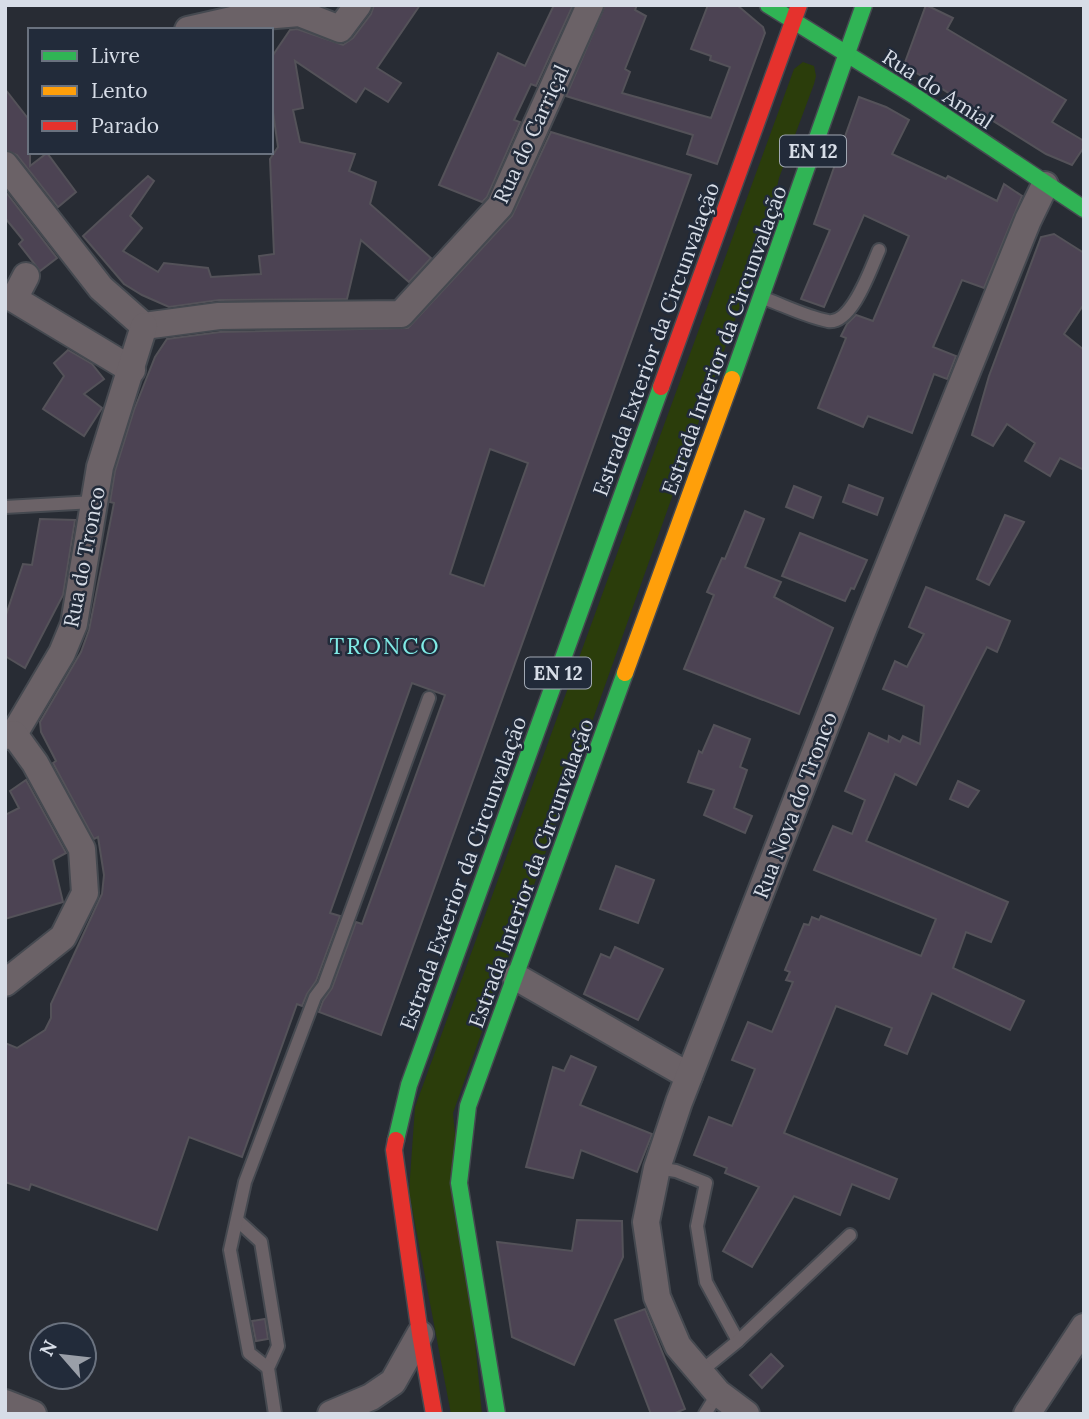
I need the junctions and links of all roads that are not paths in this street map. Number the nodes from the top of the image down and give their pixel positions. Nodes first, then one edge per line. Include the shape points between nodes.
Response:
1 (358, 5) edge
2 (590, 5) edge
3 (768, 5) edge
4 (799, 5) edge
5 (864, 5) edge
6 (793, 23) junction
7 (197, 28) edge
8 (846, 55) junction
9 (5, 165) edge
10 (1045, 185) junction
11 (1084, 209) edge
12 (879, 250) dead end
13 (26, 276) dead end
14 (762, 298) junction
15 (144, 326) junction
16 (132, 370) junction
17 (94, 502) junction
18 (5, 507) edge
19 (429, 698) dead end
20 (10, 735) edge
21 (516, 977) junction
22 (5, 982) edge
23 (689, 1076) junction
24 (656, 1168) junction
25 (238, 1221) junction
26 (850, 1235) dead end
27 (1084, 1327) edge
28 (420, 1335) junction
29 (738, 1341) junction
30 (268, 1368) junction
31 (699, 1373) junction
32 (5, 1404) edge
33 (712, 1404) edge
34 (336, 1413) edge
35 (33, 1414) edge
36 (275, 1414) edge
37 (434, 1414) edge
38 (496, 1414) edge
39 (746, 1414) edge
40 (1027, 1414) edge

1 - 7 street via 340,29 299,13
2 - 15 street, Rua do Carriçal via 499,205 401,314 222,316
3 - 6 main road, Rua do Amial
4 - 6 main road, Estrada Exterior da Circunvalação / EN 12
5 - 8 main road, Estrada Interior da Circunvalação / EN 12
6 - 8 main road, Rua do Amial
6 - 28 main road, Estrada Exterior da Circunvalação / EN 12 via 409,1085 394,1150
8 - 10 main road, Rua do Amial
8 - 14 main road, Estrada Interior da Circunvalação / EN 12
9 - 15 street via 101,288
10 - 11 main road, Rua do Amial
10 - 23 street, Rua Nova do Tronco via 864,627
12 - 14 lane via 853,306 843,317 830,321
13 - 16 street via 14,299
14 - 21 main road, Estrada Interior da Circunvalação / EN 12
15 - 16 street, Rua do Tronco
16 - 17 street, Rua do Tronco via 100,467
17 - 18 lane
17 - 20 street, Rua do Tronco via 74,624 62,653
19 - 25 lane via 246,1182
20 - 22 street, Rua do Tronco via 36,762 82,849 85,893 63,936
21 - 23 street
21 - 38 main road, Estrada Interior da Circunvalação / EN 12 via 468,1106 459,1183
23 - 24 street, Rua Nova do Tronco
24 - 29 lane via 706,1183 696,1226 705,1282
24 - 31 street, Rua Nova do Tronco via 646,1222 657,1297 678,1346
25 - 30 lane via 230,1250 249,1353
25 - 30 lane via 261,1242 278,1346
26 - 29 lane
27 - 40 street
28 - 34 street via 393,1382
28 - 37 main road, Estrada Exterior da Circunvalação / EN 12
29 - 31 lane
30 - 36 lane
31 - 33 street, Rua Nova do Tronco
32 - 35 street
33 - 39 street, Rua Nova do Tronco

